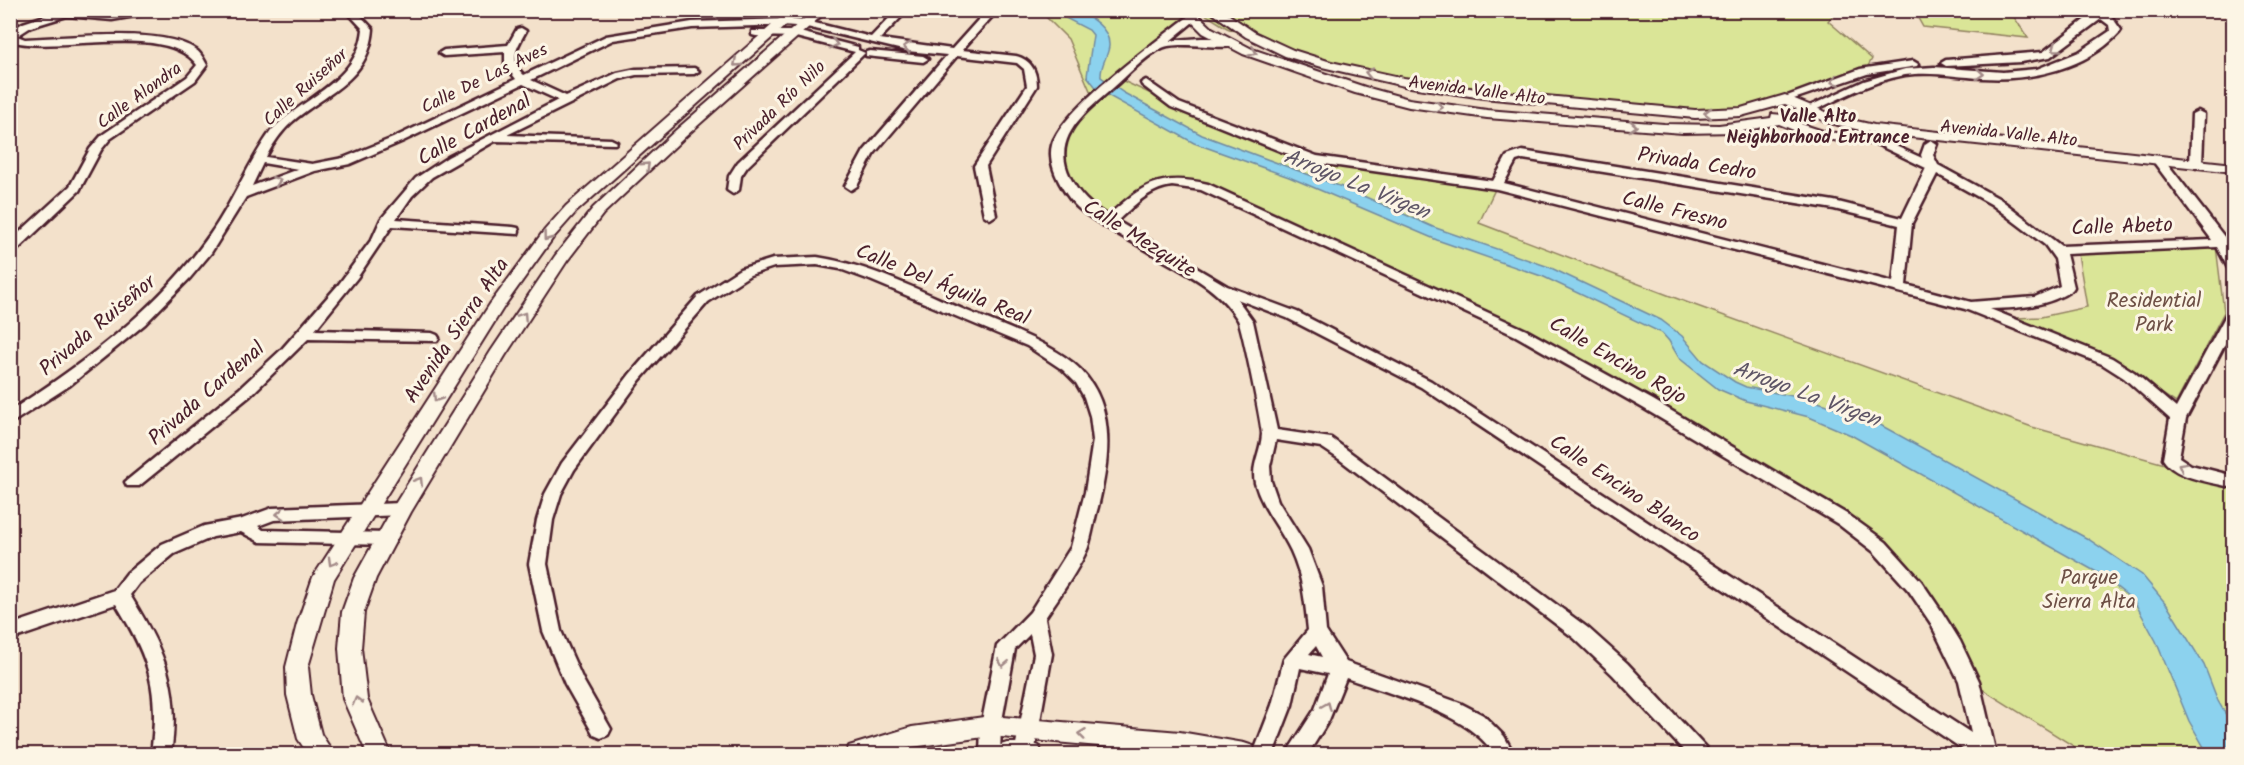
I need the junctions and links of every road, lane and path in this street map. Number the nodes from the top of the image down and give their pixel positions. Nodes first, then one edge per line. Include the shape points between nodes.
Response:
1 (126, 10) edge
2 (165, 10) edge
3 (345, 10) edge
4 (822, 10) edge
5 (903, 10) edge
6 (993, 10) edge
7 (1215, 10) edge
8 (71, 12) edge
9 (2102, 12) edge
10 (1189, 14) edge
11 (136, 15) junction
12 (791, 25) edge
13 (721, 29) junction
14 (521, 31) dead end
15 (875, 41) junction
16 (1231, 44) junction
17 (1159, 45) junction
18 (512, 48) junction
19 (861, 52) junction
20 (444, 53) dead end
21 (951, 56) junction
22 (694, 71) dead end
23 (521, 79) junction
24 (1146, 83) dead end
25 (1785, 99) junction
26 (566, 100) junction
27 (1766, 108) junction
28 (1807, 110) junction
29 (2198, 114) dead end
30 (1782, 121) junction
31 (493, 138) junction
32 (1874, 140) junction
33 (611, 142) dead end
34 (1931, 144) junction
35 (259, 159) junction
36 (2196, 164) junction
37 (1932, 165) junction
38 (2164, 167) junction
39 (312, 168) junction
40 (2234, 168) edge
41 (2234, 179) edge
42 (1497, 185) junction
43 (851, 186) dead end
44 (733, 190) dead end
45 (242, 194) junction
46 (571, 208) junction
47 (598, 211) junction
48 (990, 215) dead end
49 (386, 222) junction
50 (1109, 222) junction
51 (1906, 223) junction
52 (513, 231) dead end
53 (2222, 243) junction
54 (10, 249) edge
55 (2057, 250) junction
56 (2234, 267) edge
57 (1899, 287) junction
58 (1222, 289) junction
59 (1970, 306) junction
60 (2234, 313) edge
61 (1292, 315) junction
62 (1246, 321) junction
63 (304, 334) junction
64 (432, 338) dead end
65 (2178, 418) junction
66 (10, 419) edge
67 (1270, 434) junction
68 (133, 482) dead end
69 (2234, 482) edge
70 (402, 509) junction
71 (365, 510) junction
72 (244, 525) junction
73 (387, 538) junction
74 (346, 539) junction
75 (120, 595) junction
76 (1036, 617) junction
77 (1317, 632) junction
78 (10, 633) edge
79 (1293, 659) junction
80 (1339, 668) junction
81 (991, 726) junction
82 (1029, 728) junction
83 (601, 729) dead end
84 (161, 754) edge
85 (322, 754) edge
86 (379, 754) edge
87 (858, 754) edge
88 (990, 754) edge
89 (1007, 754) edge
90 (1025, 754) edge
91 (1030, 754) edge
92 (1244, 754) edge
93 (1263, 754) edge
94 (1296, 754) edge
95 (1504, 754) edge
96 (1699, 754) edge
97 (1986, 754) edge

1 - 11 street
2 - 11 street
3 - 35 street, Calle Ruiseñor via 368,29 367,48 358,63 325,94 276,132
4 - 12 street, Avenida Sierra Alta
5 - 15 street
6 - 21 street
27 -> 7 street, Avenida Valle Alto via 1698,113 1511,97 1436,86 1332,66 1286,52 1238,29
8 - 11 street via 101,17
8 - 54 street, Calle Alondra via 27,25 11,38 24,42 165,41 194,51 202,64 191,79 106,137 75,188
9 -> 25 street, Avenida Valle Alto via 2046,55 1886,65
28 -> 9 street, Avenida Valle Alto via 1901,73 2002,75 2040,72 2067,64 2114,33 2113,24
10 - 16 street, Avenida Valle Alto via 1209,32
10 - 17 street, Calle Mezquite
12 - 13 street, Calle De Las Aves
12 - 13 street, Calle De Las Aves
12 - 15 street
12 -> 19 street
12 -> 46 street, Avenida Sierra Alta
47 -> 12 street, Avenida Sierra Alta
13 - 23 street, Calle De Las Aves via 690,34 673,29 644,31 610,38
14 - 18 street
15 - 19 street via 856,45
15 - 19 street via 884,44 883,49
21 -> 15 street
16 - 17 street via 1199,41
16 -> 30 street, Avenida Valle Alto via 1358,89 1424,105 1521,117 1692,129 1738,128
17 - 50 street, Calle Mezquite via 1075,118 1057,146 1059,163 1077,198
18 - 20 street
18 - 23 street via 508,60
19 - 21 street via 899,58
19 - 44 street, Privada Río Nilo via 741,165
21 - 43 street via 868,154
21 - 48 street via 1016,59 1024,62 1032,76 1027,96 980,166
22 - 26 street, Calle Cardenal via 626,74
23 - 26 street
23 - 39 street, Calle De Las Aves via 397,140 346,161
24 - 42 street, Calle Fresno via 1175,105 1315,159
25 - 27 street, Avenida Valle Alto
25 - 28 street, Avenida Valle Alto
26 - 31 street, Calle Cardenal
27 - 30 street, Avenida Valle Alto
28 - 30 street, Avenida Valle Alto
28 - 38 street, Avenida Valle Alto via 1854,126
29 - 36 street
30 - 32 street, Avenida Valle Alto via 1816,135
31 - 33 street
31 - 49 street, Calle Cardenal via 420,181
32 - 34 street, Avenida Valle Alto
32 - 37 street
34 - 37 street via 1927,155
34 - 38 street, Avenida Valle Alto
35 - 39 street, Calle De Las Aves
35 - 45 street, Calle Ruiseñor
36 - 38 street, Avenida Valle Alto
36 - 40 street, Avenida Valle Alto
37 - 51 street
37 - 55 street via 2017,216
38 - 41 street, Avenida Valle Alto
38 - 53 street via 2190,196
45 -> 39 street, Calle De Las Aves
42 - 51 street, Privada Cedro via 1510,159 1522,155 1834,205
42 - 57 street, Calle Fresno
45 - 66 street, Privada Ruiseñor via 206,250 160,303 102,353
46 - 47 street
46 -> 71 street, Avenida Sierra Alta via 498,304
70 -> 47 street, Avenida Sierra Alta via 561,259
49 - 52 street
49 - 63 street, Calle Cardenal via 351,276
50 - 58 street, Calle Mezquite
50 - 97 street, Calle Encino Rojo via 1155,184 1181,181 1204,187 1521,333 1844,520 1880,547 1936,616 1969,681
51 - 57 street
53 - 55 street, Calle Abeto
53 - 56 street
55 - 59 street, Calle Abeto via 2065,268 2067,287 2059,294 2013,304
57 - 59 street, Calle Fresno
58 - 61 street, Calle Encino Blanco
58 - 62 street
59 - 65 street, Calle Fresno via 2107,361
60 - 65 street
61 - 62 street via 1266,314
61 - 97 street, Calle Encino Blanco via 1454,401
62 - 67 street
63 - 64 street
63 - 68 street, Privada Cardenal via 256,382
69 -> 65 street via 2186,469 2171,459
67 - 77 street via 1262,466 1263,481 1270,502 1299,549 1313,586
67 - 96 street via 1325,442 1345,455 1581,633
70 - 71 street
70 - 73 street, Avenida Sierra Alta
71 -> 72 street via 272,514
71 - 74 street, Avenida Sierra Alta
72 - 74 street via 260,536
72 - 75 street via 210,531 168,549 133,578
73 - 74 street
86 -> 73 street, Avenida Sierra Alta via 355,699 350,648 353,612 365,578
74 -> 85 street, Avenida Sierra Alta via 324,577 297,667 299,695 310,739
75 - 78 street
75 - 84 street via 140,627 160,675 164,738
76 -> 81 street, Calle Del Águila Real via 1006,646
76 - 82 street via 1043,654
76 - 83 street, Calle Del Águila Real via 1079,548 1093,492 1101,440 1092,397 1081,380 1068,366 1032,343 875,276 817,261 773,263 745,272 704,298 634,377 553,494 538,564 552,631 575,684
77 - 79 street
77 - 80 street
79 - 80 street
79 - 93 street via 1282,705
94 -> 80 street via 1321,721
80 - 95 street via 1453,709 1476,721
81 - 82 street
81 - 87 street via 912,737
81 - 88 street, Calle Del Águila Real
82 - 90 street
92 -> 82 street via 1180,742
89 - 90 street
90 - 91 street

